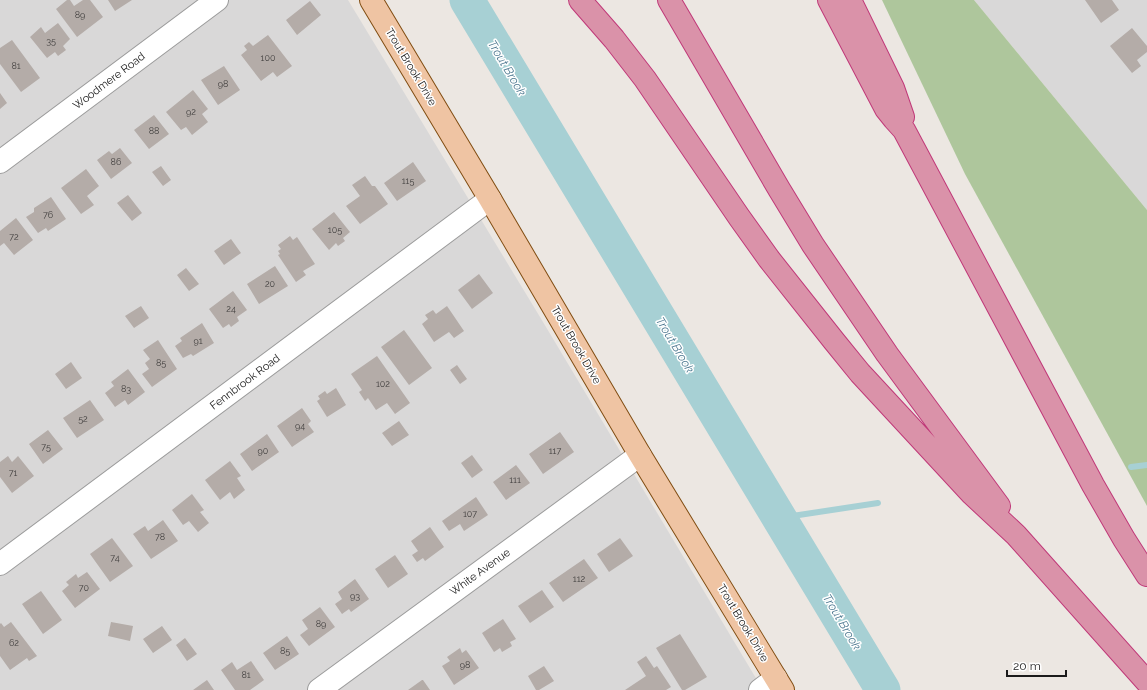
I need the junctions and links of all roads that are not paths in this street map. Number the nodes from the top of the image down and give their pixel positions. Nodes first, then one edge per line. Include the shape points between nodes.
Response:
1 (217, 0) edge
2 (371, 0) edge
3 (580, 0) edge
4 (668, 0) edge
5 (829, 0) edge
6 (850, 0) edge
7 (904, 130) junction
8 (0, 162) edge
9 (490, 199) junction
10 (640, 454) junction
11 (1016, 534) junction
12 (0, 564) edge
13 (1147, 575) edge
14 (1147, 682) edge
15 (773, 686) edge
16 (319, 690) edge

1 - 8 street, Woodmere Road
2 - 9 main road, Trout Brook Drive
3 - 11 highway via 645,79 773,265 860,373 972,494
4 - 11 highway via 814,245 887,354 992,496
5 - 7 highway via 886,109
6 - 7 highway via 897,98
7 - 13 highway via 1093,485
9 - 10 main road, Trout Brook Drive
9 - 12 street, Fennbrook Road
10 - 15 main road, Trout Brook Drive
10 - 16 street, White Avenue
11 - 14 highway

